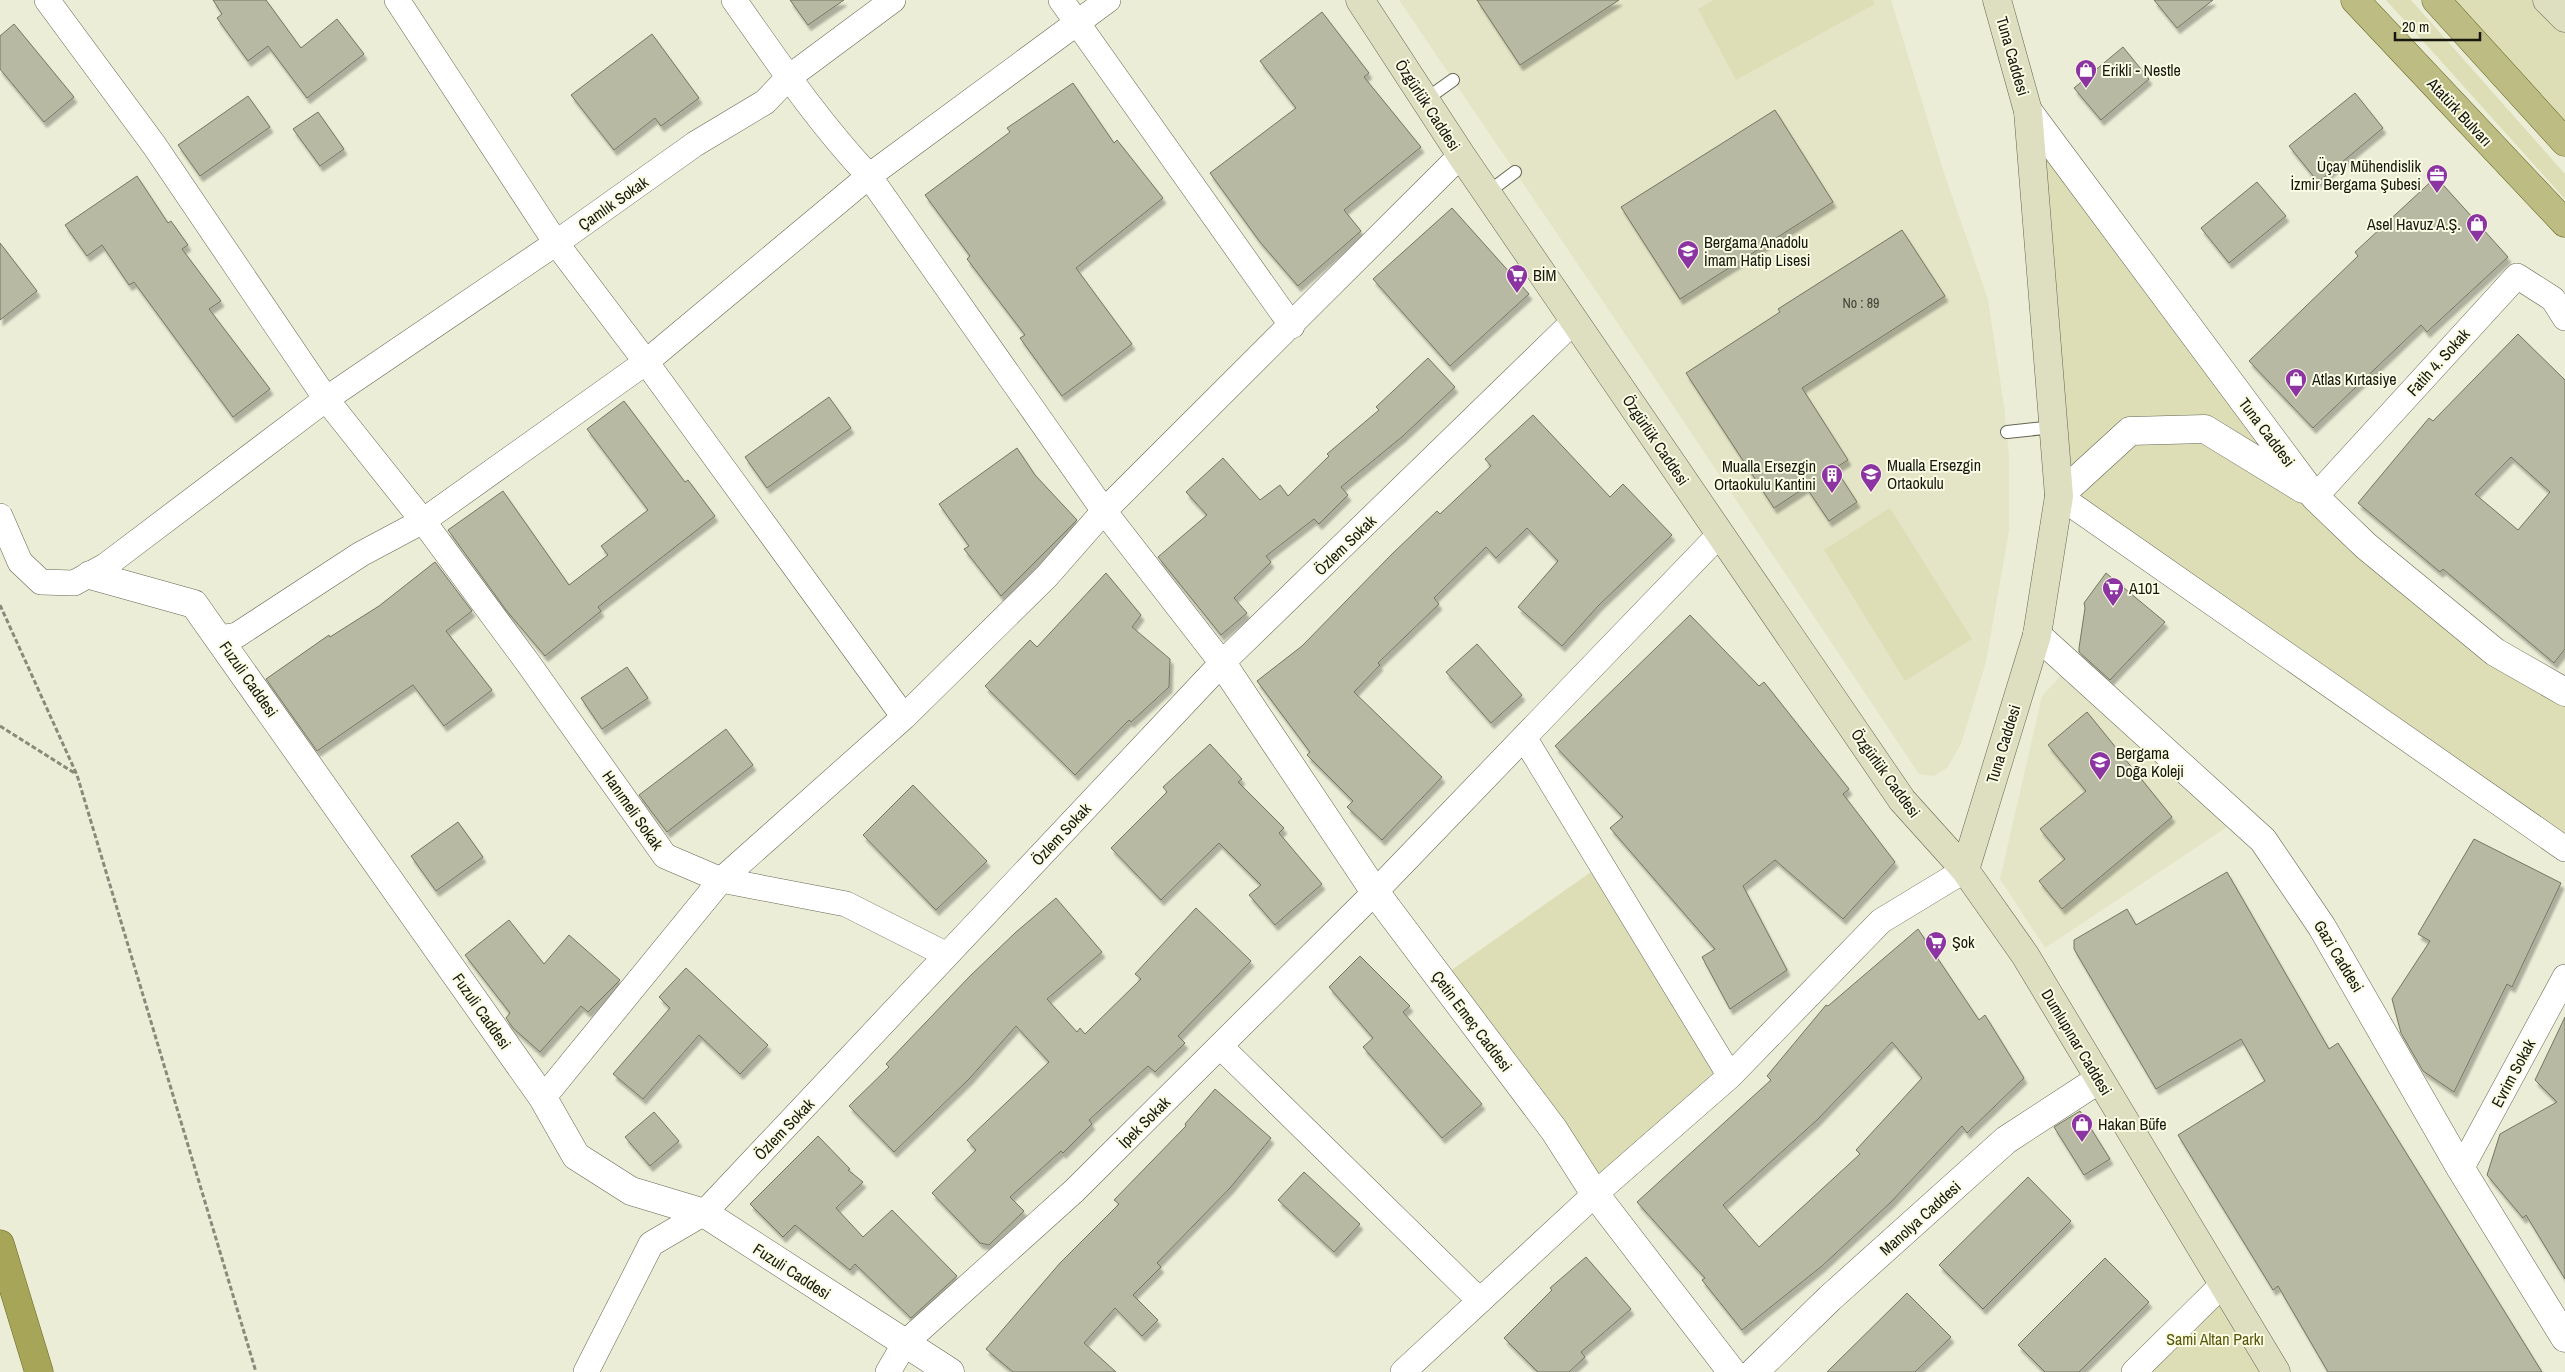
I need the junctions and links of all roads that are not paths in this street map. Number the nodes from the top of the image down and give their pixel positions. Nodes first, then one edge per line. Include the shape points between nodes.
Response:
1 (47, 0) edge
2 (398, 0) edge
3 (734, 0) edge
4 (894, 0) edge
5 (1061, 0) edge
6 (1108, 0) edge
7 (1360, 0) edge
8 (1997, 0) edge
9 (2355, 0) edge
10 (2436, 0) edge
11 (2547, 0) edge
12 (2565, 18) edge
13 (1079, 24) junction
14 (788, 78) junction
15 (1453, 80) dead end
16 (1425, 100) junction
17 (2028, 111) junction
18 (2565, 142) edge
19 (1460, 155) junction
20 (1515, 172) dead end
21 (869, 176) junction
22 (1487, 193) junction
23 (2565, 223) edge
24 (556, 243) junction
25 (2565, 318) edge
26 (1574, 321) junction
27 (1292, 326) junction
28 (646, 362) junction
29 (326, 399) junction
30 (2054, 427) junction
31 (2007, 432) dead end
32 (2059, 496) junction
33 (2315, 497) junction
34 (1104, 511) junction
35 (0, 516) edge
36 (422, 521) junction
37 (1720, 534) junction
38 (90, 575) junction
39 (2036, 635) junction
40 (220, 638) junction
41 (1222, 663) junction
42 (2565, 692) edge
43 (904, 716) junction
44 (1525, 739) junction
45 (2565, 849) edge
46 (1965, 870) junction
47 (721, 880) junction
48 (1375, 892) junction
49 (947, 955) junction
50 (2565, 976) edge
51 (1220, 1046) junction
52 (1730, 1076) junction
53 (2098, 1080) junction
54 (543, 1098) junction
55 (2462, 1169) junction
56 (1595, 1194) junction
57 (704, 1213) junction
58 (0, 1244) edge
59 (2222, 1285) junction
60 (1480, 1301) junction
61 (2565, 1338) edge
62 (905, 1343) junction
63 (39, 1372) edge
64 (586, 1372) edge
65 (888, 1372) edge
66 (950, 1372) edge
67 (1403, 1372) edge
68 (1732, 1372) edge
69 (1754, 1372) edge
70 (2134, 1372) edge
71 (2276, 1372) edge

1 - 29 street, Hanımeli Sokak via 154,145
2 - 24 street
3 - 14 street
4 - 14 street, Çamlık Sokak
5 - 13 street
6 - 13 street
7 - 16 main road, Özgürlük Caddesi
8 - 17 main road, Tuna Caddesi
9 - 23 main road, Atatürk Bulvarı
10 - 18 main road
11 - 12 main road
13 - 21 street
13 - 27 street
14 - 21 street via 839,144
14 - 24 street, Çamlık Sokak via 765,102 695,144
15 - 16 lane
16 - 19 main road, Özgürlük Caddesi
17 - 30 main road, Tuna Caddesi
17 - 33 street, Tuna Caddesi
19 - 22 main road, Özgürlük Caddesi
19 - 27 street
20 - 22 lane
21 - 28 street
21 - 34 street
22 - 26 main road, Özgürlük Caddesi
24 - 28 street
24 - 29 street, Çamlık Sokak
25 - 33 street, Fatih 4. Sokak via 2553,299 2517,276
26 - 37 main road, Özgürlük Caddesi
26 - 41 street, Özlem Sokak
27 - 34 street
28 - 36 street
28 - 43 street
29 - 36 street, Hanımeli Sokak
29 - 38 street, Çamlık Sokak
30 - 31 lane
30 - 32 main road, Tuna Caddesi
32 - 33 street via 2130,431 2205,429
32 - 39 main road, Tuna Caddesi
32 - 45 street
33 - 42 street, Tuna Caddesi via 2366,546 2495,652
34 - 41 street
34 - 43 street via 1046,576
35 - 38 street, Çamlık Sokak via 20,562 41,582 74,583
36 - 40 street via 361,554 237,635
36 - 47 street, Hanımeli Sokak via 666,856
37 - 44 street, İpek Sokak
37 - 46 main road, Özgürlük Caddesi via 1902,800
38 - 40 street, Fuzuli Caddesi via 194,604
39 - 46 main road, Tuna Caddesi
39 - 55 street, Gazi Caddesi via 2263,840 2322,926
40 - 54 street, Fuzuli Caddesi
41 - 48 street, Çetin Emeç Caddesi
41 - 49 street, Özlem Sokak
43 - 47 street
44 - 48 street, İpek Sokak
44 - 52 street
46 - 52 street via 1881,921
46 - 53 main road, Dumlupınar Caddesi via 2025,955
47 - 49 street, Hanımeli Sokak via 846,904
47 - 54 street
48 - 51 street, İpek Sokak
48 - 56 street, Çetin Emeç Caddesi via 1554,1130
49 - 57 street, Özlem Sokak
50 - 55 street, Evrim Sokak
51 - 60 street
51 - 62 street, İpek Sokak via 1074,1192
52 - 56 street
53 - 59 main road, Dumlupınar Caddesi
53 - 69 street, Manolya Caddesi via 2006,1140 1830,1298
54 - 57 street, Fuzuli Caddesi via 576,1156 631,1191
55 - 61 street, Gazi Caddesi
56 - 60 street
56 - 68 street, Çetin Emeç Caddesi
57 - 62 street, Fuzuli Caddesi
57 - 64 street, Özlem Sokak via 652,1244
58 - 63 highway
59 - 70 street
59 - 71 main road, Dumlupınar Caddesi
60 - 67 street
62 - 65 street, İpek Sokak
62 - 66 street, Fuzuli Caddesi

